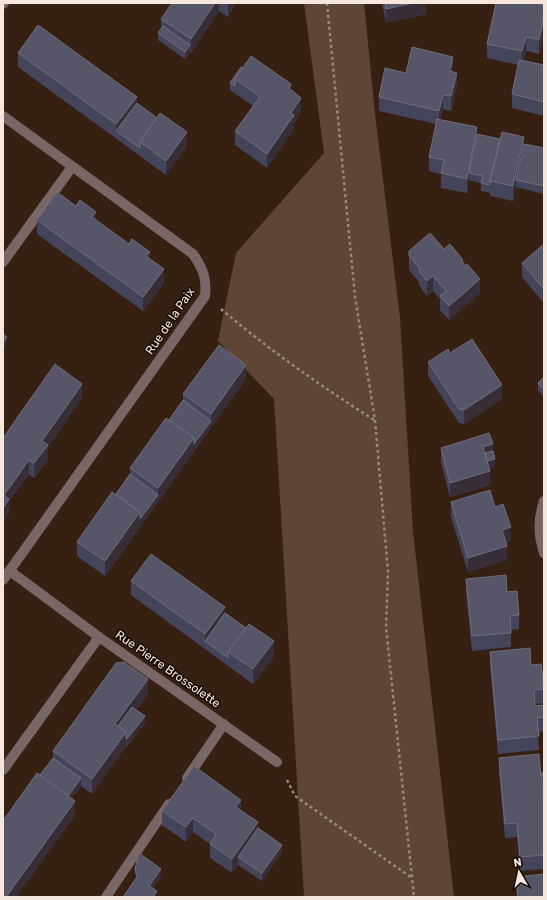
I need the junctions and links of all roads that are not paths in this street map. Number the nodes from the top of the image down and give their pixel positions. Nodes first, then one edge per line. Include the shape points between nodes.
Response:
1 (3, 116) edge
2 (72, 167) junction
3 (3, 262) edge
4 (544, 501) edge
5 (544, 552) edge
6 (10, 571) junction
7 (3, 580) edge
8 (99, 637) junction
9 (224, 724) junction
10 (278, 762) road end
11 (5, 764) edge
12 (106, 897) edge

1 - 2 street, Rue de la Paix
2 - 3 street
2 - 6 street, Rue de la Paix via 193,254 206,282 205,296
4 - 5 street via 538,531
6 - 7 street, Rue de la Paix
6 - 8 street
8 - 9 street, Rue Pierre Brossolette
8 - 11 street, Rue Pierre Brossolette
9 - 10 street, Rue Pierre Brossolette
9 - 12 street

